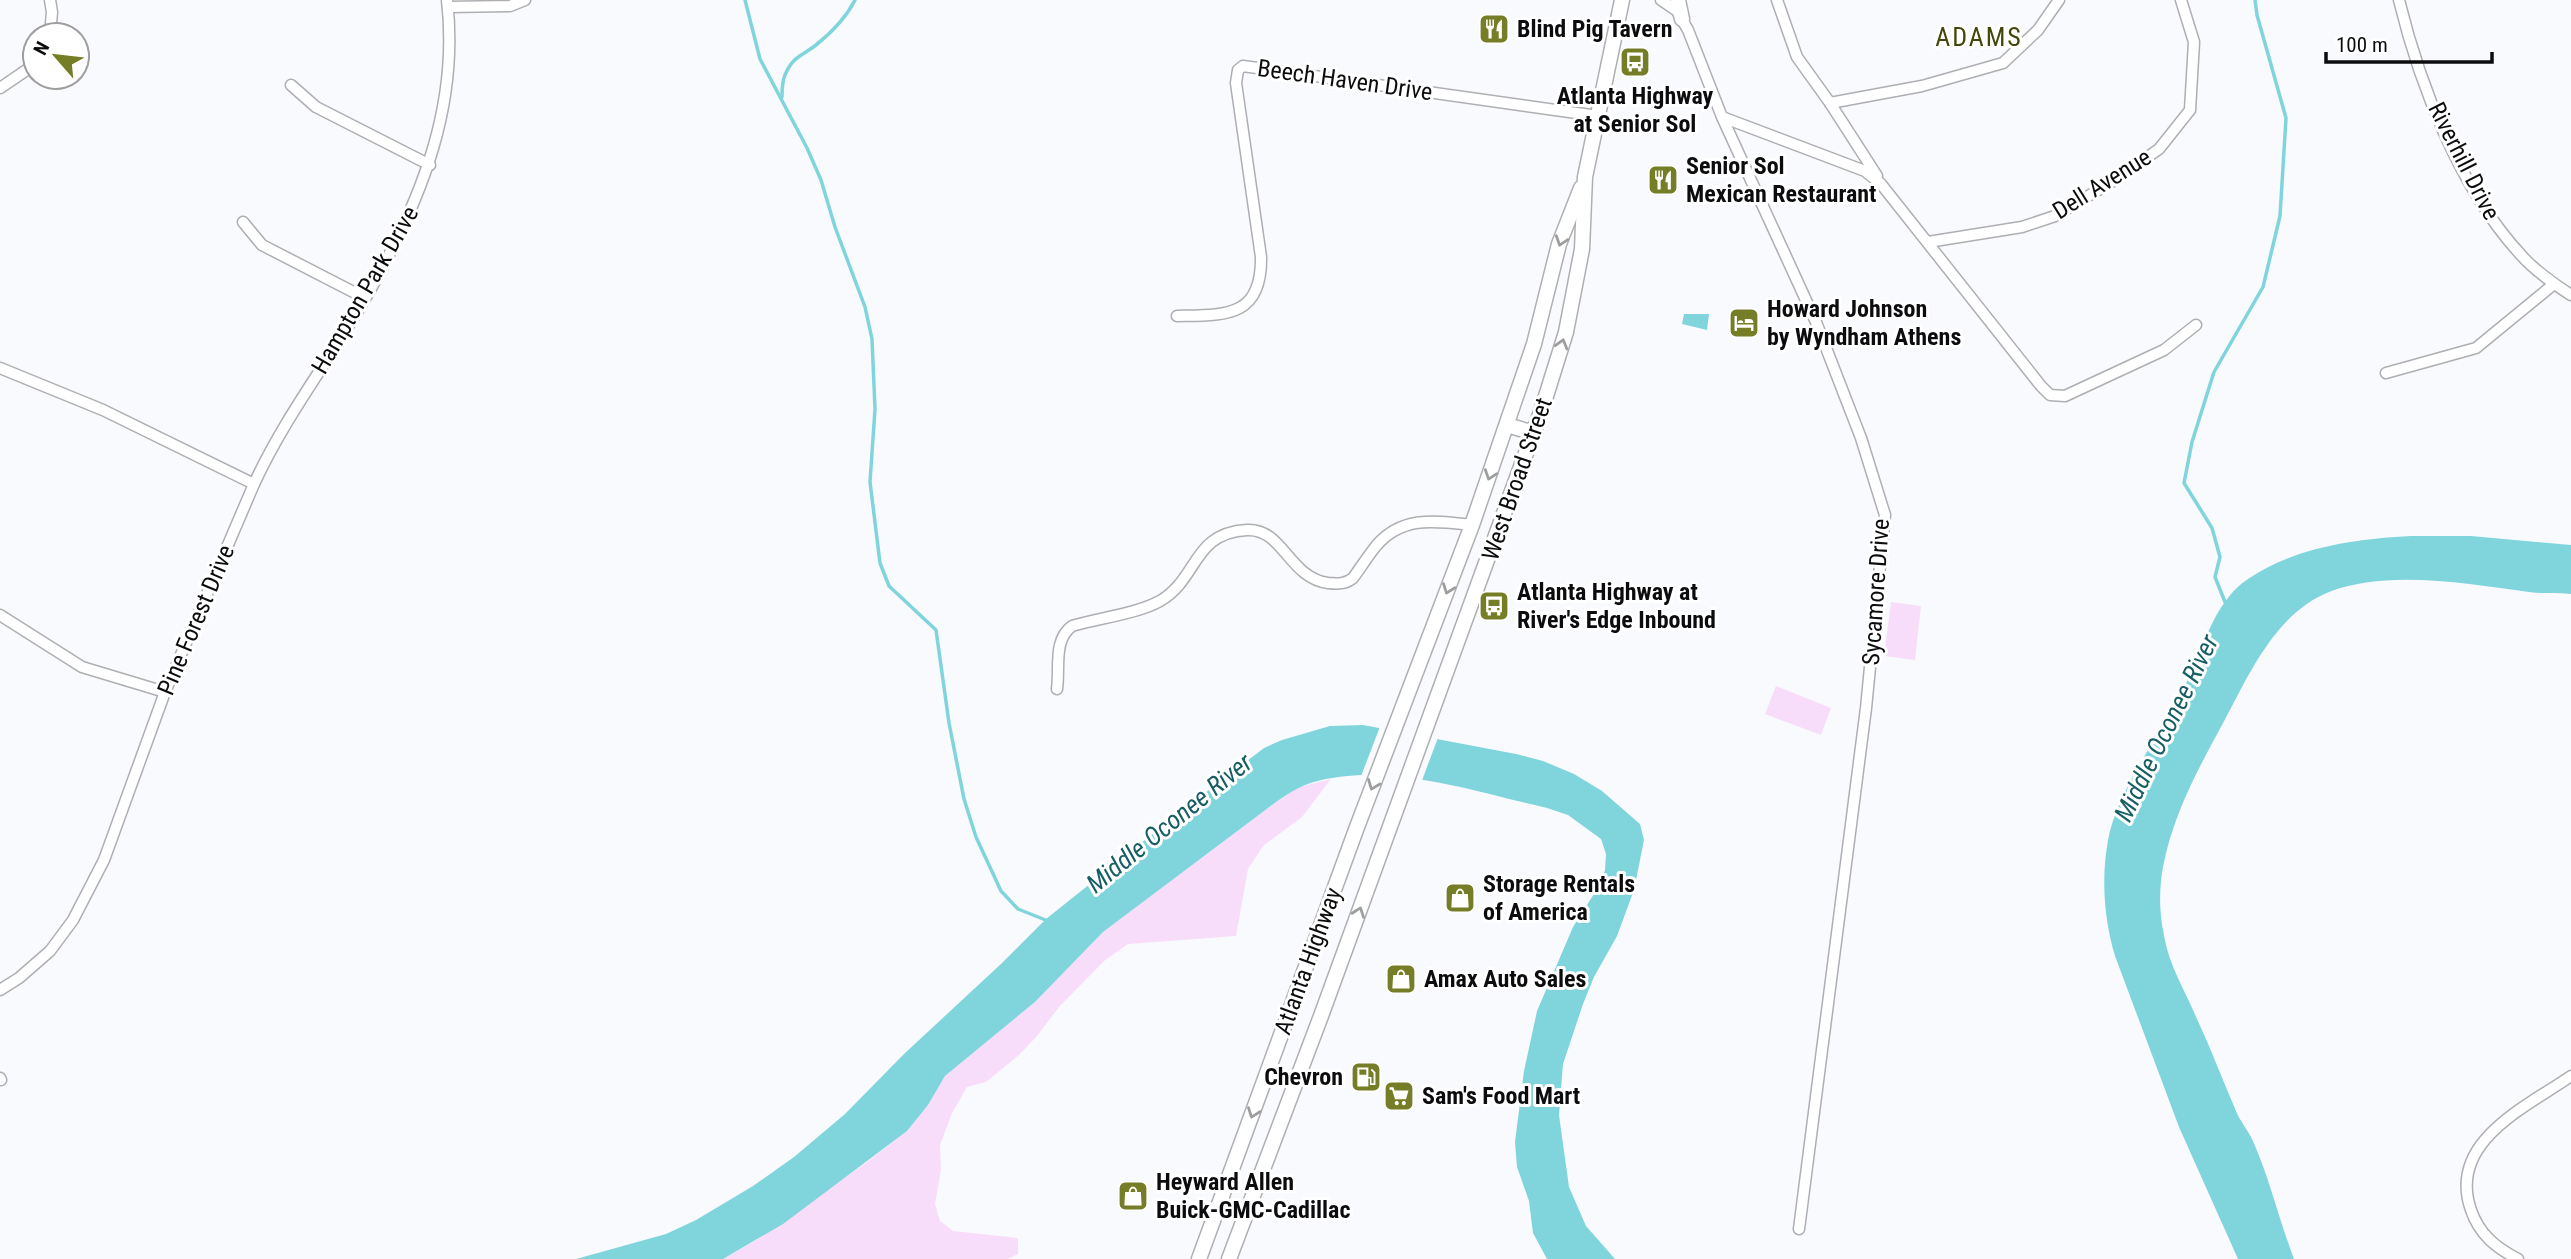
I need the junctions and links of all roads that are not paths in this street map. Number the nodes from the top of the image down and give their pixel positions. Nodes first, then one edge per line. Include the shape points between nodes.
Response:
1 (50, 0) edge
2 (525, 0) edge
3 (1622, 0) edge
4 (1661, 0) edge
5 (1678, 0) edge
6 (1777, 0) edge
7 (2059, 0) edge
8 (2181, 0) edge
9 (2399, 0) edge
10 (448, 4) edge
11 (1682, 19) junction
12 (51, 21) edge
13 (21, 74) edge
14 (291, 85) dead end
15 (0, 88) edge
16 (1830, 103) junction
17 (1598, 116) junction
18 (1722, 117) junction
19 (429, 164) junction
20 (1585, 177) junction
21 (1881, 184) junction
22 (243, 222) dead end
23 (1928, 242) junction
24 (2554, 284) junction
25 (2571, 295) edge
26 (365, 298) junction
27 (1177, 316) dead end
28 (2196, 324) dead end
29 (0, 368) edge
30 (2386, 373) dead end
31 (1507, 425) junction
32 (1534, 433) junction
33 (254, 484) junction
34 (1472, 525) junction
35 (0, 615) edge
36 (1057, 689) dead end
37 (165, 692) junction
38 (1389, 743) joint
39 (1410, 772) joint
40 (0, 990) edge
41 (2571, 1076) edge
42 (1799, 1229) dead end
43 (1199, 1259) edge
44 (1229, 1259) edge
45 (2518, 1259) edge

1 - 12 street
2 - 10 street via 510,6
3 - 17 main road, West Broad Street
4 - 11 street, Sycamore Drive
5 - 11 main road
6 - 16 street via 1797,57
7 - 16 street via 2038,30 2003,63 1922,86
8 - 23 street, Dell Avenue via 2194,42 2190,110 2159,149 2055,216 2022,227
9 - 24 street, Riverhill Drive via 2433,108 2466,175 2496,226 2522,257
10 - 19 street, Hampton Park Drive via 447,83
11 - 18 street, Sycamore Drive
13 - 15 street
14 - 19 street via 316,107
16 - 21 street
17 - 20 main road, West Broad Street
17 - 27 street, Beech Haven Drive via 1243,66 1236,83 1261,257 1260,280 1243,308 1218,315
18 - 21 street via 1865,171
18 - 42 street, Sycamore Drive via 1816,323 1885,515 1866,708
19 - 26 street, Hampton Park Drive
20 -> 31 main road, West Broad Street via 1559,244 1534,344
32 -> 20 main road, West Broad Street via 1566,332 1582,249
21 - 23 street
22 - 26 street via 262,245
23 - 28 street via 2050,394 2065,396 2164,351
24 - 25 street, Riverhill Drive
24 - 30 street via 2476,348
26 - 33 street, Hampton Park Drive via 276,438
29 - 33 street via 103,410
31 - 32 main road
31 -> 34 main road, West Broad Street
32 - 39 main road, West Broad Street
33 - 37 street, Pine Forest Drive
34 - 36 street via 1429,521 1404,525 1378,544 1353,578 1336,584 1306,576 1261,532 1224,533 1159,601 1064,632 1059,643
34 -> 38 main road, West Broad Street
35 - 37 street via 82,667
37 - 40 street, Pine Forest Drive via 104,860 73,920 44,958
38 -> 43 main road, Atlanta Highway
44 -> 39 main road, Atlanta Highway
41 - 45 street via 2498,1125 2473,1158 2468,1194 2473,1217 2497,1248

